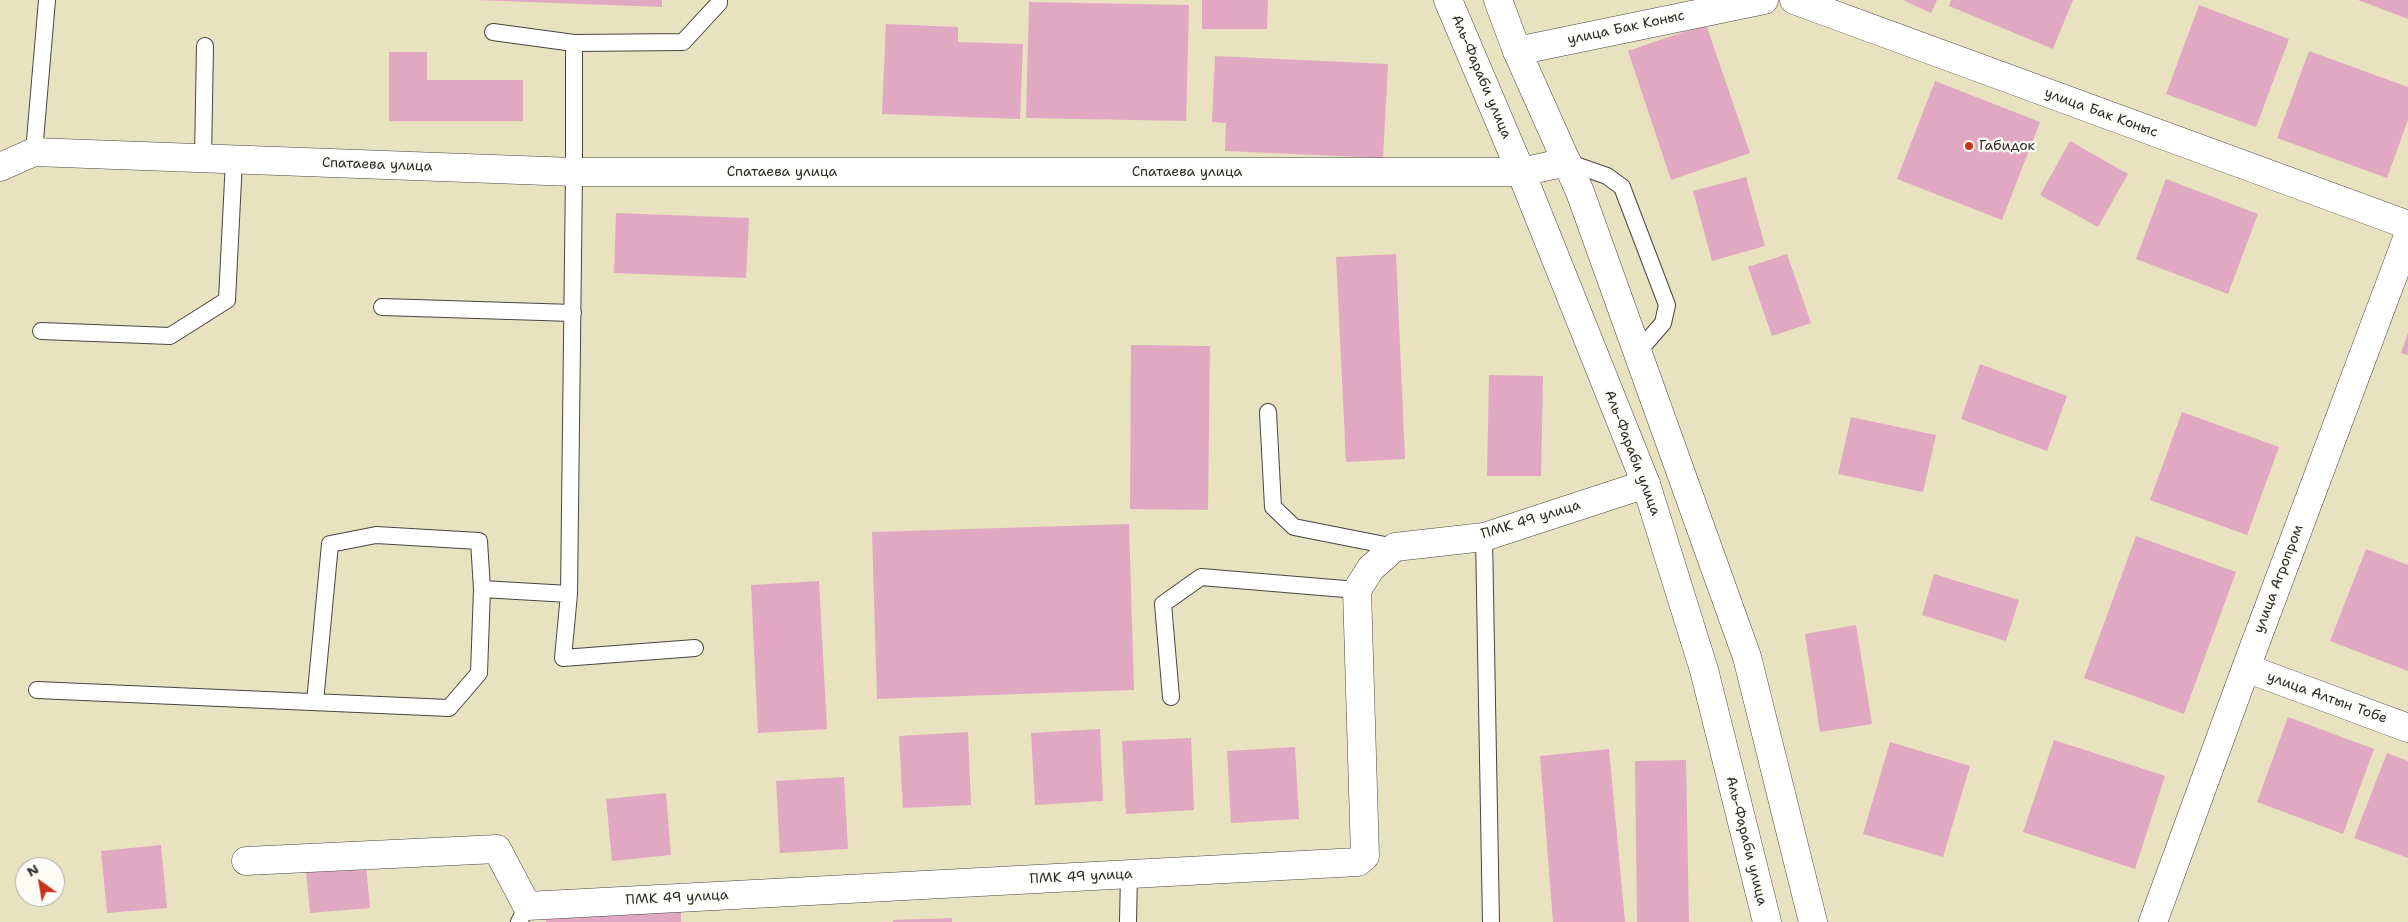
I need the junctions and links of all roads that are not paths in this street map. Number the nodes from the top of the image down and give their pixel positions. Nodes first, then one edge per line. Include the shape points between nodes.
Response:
1 (47, 0) edge
2 (719, 0) edge
3 (1448, 0) edge
4 (1498, 0) edge
5 (1764, 0) edge
6 (1794, 0) edge
7 (493, 32) dead end
8 (574, 43) junction
9 (205, 46) dead end
10 (1517, 51) junction
11 (34, 152) junction
12 (203, 158) junction
13 (234, 160) junction
14 (1567, 162) junction
15 (0, 167) edge
16 (574, 172) junction
17 (1521, 172) junction
18 (2408, 225) edge
19 (2408, 236) edge
20 (382, 307) dead end
21 (572, 314) junction
22 (41, 331) dead end
23 (1637, 353) junction
24 (1268, 412) dead end
25 (1646, 484) junction
26 (1484, 537) junction
27 (1395, 547) junction
28 (482, 589) junction
29 (1357, 590) junction
30 (569, 594) junction
31 (695, 648) dead end
32 (2246, 668) junction
33 (37, 690) dead end
34 (1172, 697) dead end
35 (316, 702) junction
36 (2408, 728) edge
37 (246, 861) dead end
38 (1129, 874) junction
39 (523, 914) edge
40 (1128, 922) edge
41 (1491, 922) edge
42 (1766, 922) edge
43 (1813, 922) edge
44 (2153, 922) edge

1 - 11 lane
2 - 8 lane via 683,42
3 - 17 street, Аль-Фараби улица
4 - 10 street
5 - 10 street, улица Бак Коныс
6 - 18 street, улица Бак Коныс
7 - 8 lane
8 - 16 lane
9 - 12 lane
10 - 14 street
11 - 12 street, Спатаева улица
11 - 15 street, Спатаева улица
12 - 13 street, Спатаева улица
13 - 16 street, Спатаева улица
13 - 22 lane via 227,300 170,336
14 - 17 street, Спатаева улица
14 - 23 street
14 - 23 lane via 1607,176 1622,187 1668,305 1662,323
16 - 17 street, Спатаева улица
16 - 21 lane
17 - 25 street, Аль-Фараби улица
19 - 32 street, улица Агропром
20 - 21 lane
21 - 30 lane
23 - 43 street via 1747,657
24 - 27 lane via 1273,507 1294,527
25 - 26 street, ПМК 49 улица
25 - 42 street, Аль-Фараби улица via 1704,670
26 - 27 street, ПМК 49 улица
26 - 41 lane
27 - 29 street via 1371,568
28 - 30 lane
28 - 35 lane via 479,672 449,708
28 - 35 lane via 479,541 376,535 330,544
29 - 34 lane via 1201,577 1163,604
29 - 38 street, ПМК 49 улица via 1364,856 1358,862
30 - 31 lane via 564,658
32 - 36 street, улица Алтын Тобе
32 - 44 street, улица Агропром
33 - 35 lane
37 - 39 street, ПМК 49 улица via 497,849
38 - 39 street, ПМК 49 улица
38 - 40 lane

